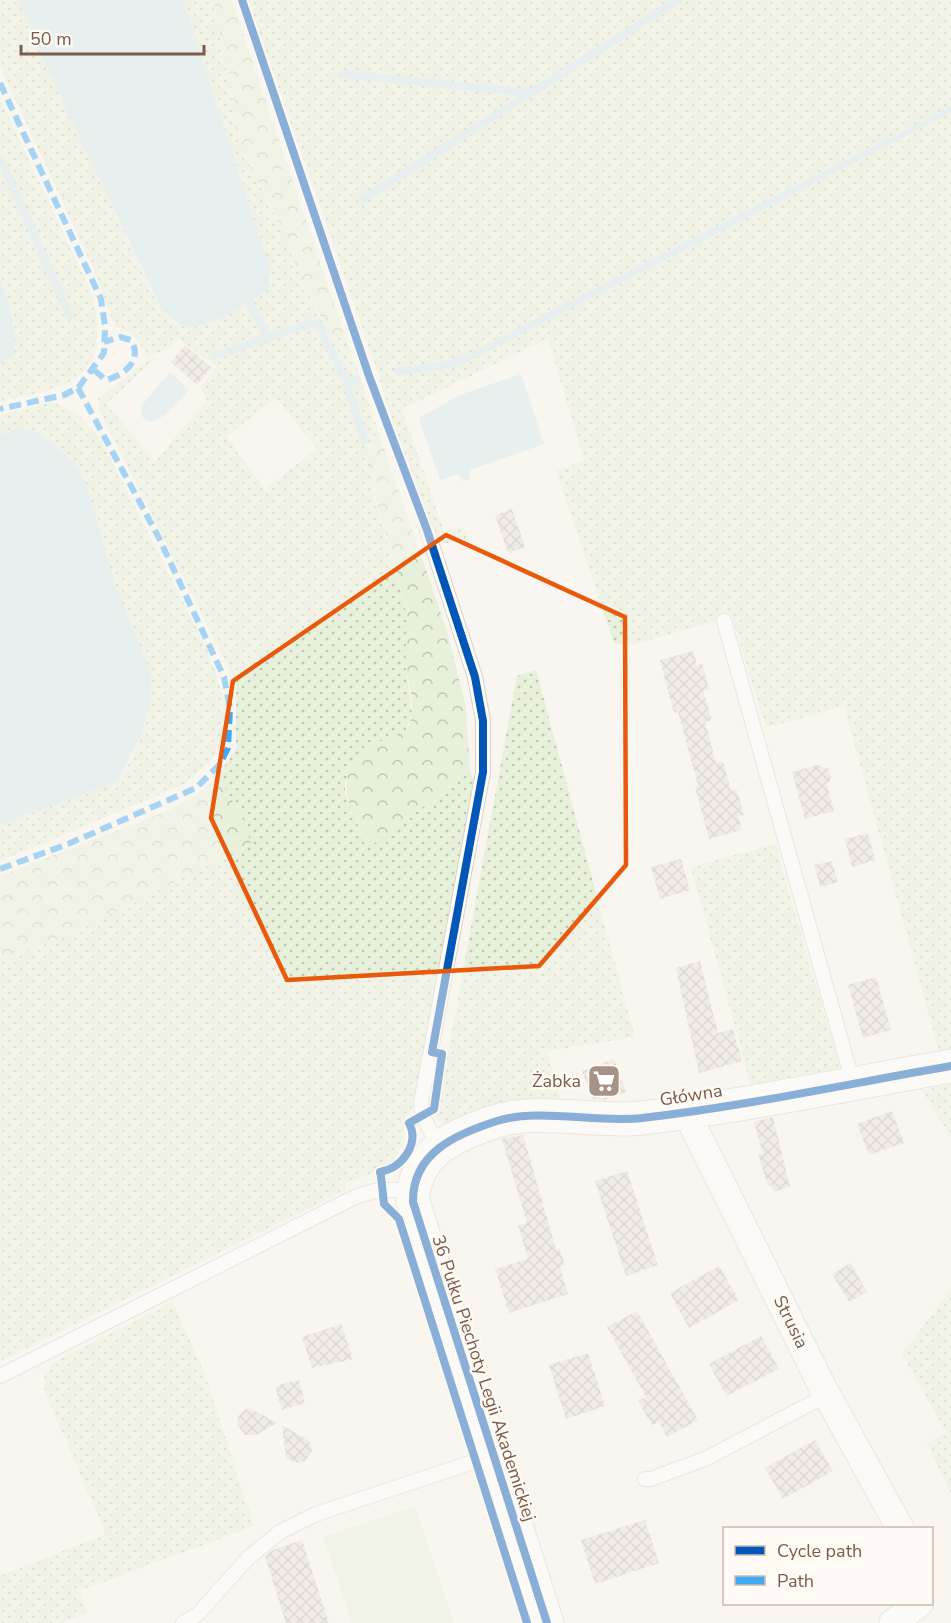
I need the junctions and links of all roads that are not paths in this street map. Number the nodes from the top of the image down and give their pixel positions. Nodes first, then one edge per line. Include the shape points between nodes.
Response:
1 (426, 530) dead end
2 (724, 621) dead end
3 (951, 1066) edge
4 (853, 1083) junction
5 (690, 1112) junction
6 (439, 1147) junction
7 (413, 1189) junction
8 (0, 1376) edge
9 (827, 1395) junction
10 (494, 1455) junction
11 (645, 1479) dead end
12 (899, 1527) edge
13 (918, 1605) edge
14 (183, 1623) edge
15 (547, 1623) edge
16 (893, 1623) edge

1 - 6 lane via 476,677 483,721 483,772 421,1103 422,1115
2 - 4 lane
3 - 4 street, Główna
4 - 5 street, Główna
5 - 6 street, Główna via 635,1119 507,1118
5 - 9 street, Strusia via 693,1126
6 - 7 street via 424,1161
7 - 8 lane via 374,1191 355,1197
7 - 10 street, 36 Pułku Piechoty Legii Akademickiej via 413,1202
9 - 11 lane via 707,1458
9 - 12 street, Strusia
10 - 14 lane via 316,1514 280,1532 248,1558 198,1614
10 - 15 street, 36 Pułku Piechoty Legii Akademickiej
13 - 16 street

